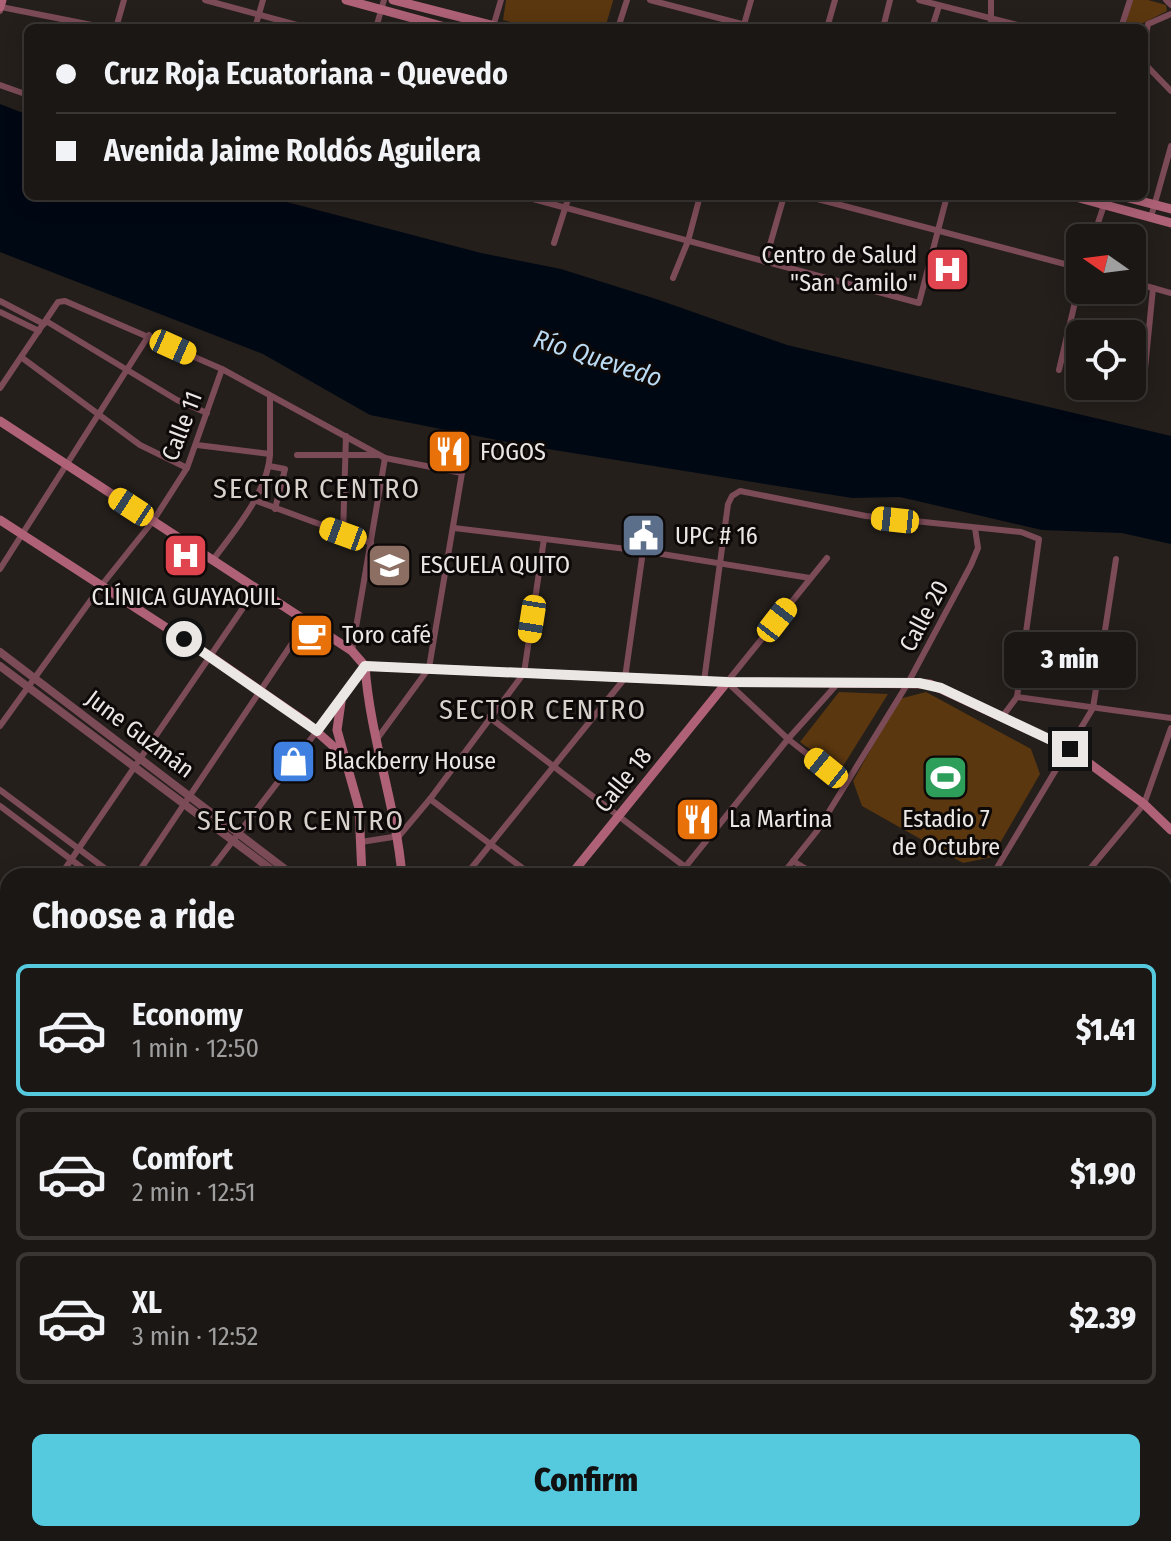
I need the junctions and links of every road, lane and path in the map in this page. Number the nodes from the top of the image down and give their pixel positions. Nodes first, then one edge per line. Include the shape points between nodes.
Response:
1 (2, 0) edge
2 (124, 0) edge
3 (205, 0) edge
4 (263, 0) edge
5 (346, 0) edge
6 (393, 0) edge
7 (501, 0) edge
8 (627, 0) edge
9 (650, 0) edge
10 (751, 0) edge
11 (835, 0) edge
12 (890, 0) edge
13 (919, 0) edge
14 (991, 0) edge
15 (1130, 0) edge
16 (1166, 0) edge
17 (383, 5) edge
18 (1171, 5) edge
19 (939, 6) junction
20 (0, 8) edge
21 (1171, 14) edge
22 (259, 15) junction
23 (57, 18) junction
24 (993, 20) junction
25 (56, 24) edge
26 (87, 24) edge
27 (117, 24) edge
28 (256, 24) edge
29 (293, 24) edge
30 (438, 24) edge
31 (485, 24) edge
32 (497, 24) edge
33 (619, 24) edge
34 (737, 24) edge
35 (745, 24) edge
36 (828, 24) edge
37 (884, 24) edge
38 (933, 24) edge
39 (992, 24) edge
40 (1011, 24) edge
41 (1122, 24) edge
42 (1148, 25) edge
43 (1148, 67) edge
44 (0, 85) edge
45 (1170, 88) edge
46 (24, 94) edge
47 (1171, 146) edge
48 (539, 200) edge
49 (567, 200) edge
50 (699, 200) edge
51 (783, 200) edge
52 (822, 200) edge
53 (946, 200) edge
54 (1106, 200) edge
55 (1138, 200) edge
56 (1155, 204) junction
57 (565, 206) junction
58 (1171, 209) edge
59 (1151, 217) junction
60 (1171, 223) edge
61 (1098, 224) edge
62 (938, 230) junction
63 (688, 241) junction
64 (554, 243) dead end
65 (765, 262) junction
66 (1066, 264) edge
67 (673, 278) dead end
68 (1146, 286) edge
69 (1153, 288) junction
70 (1171, 293) edge
71 (0, 301) edge
72 (1075, 304) edge
73 (0, 312) edge
74 (45, 323) junction
75 (39, 331) junction
76 (149, 335) junction
77 (21, 357) junction
78 (1146, 359) edge
79 (222, 369) junction
80 (1059, 370) dead end
81 (128, 371) junction
82 (0, 388) edge
83 (270, 396) junction
84 (100, 413) junction
85 (207, 413) junction
86 (0, 421) edge
87 (346, 436) junction
88 (197, 445) junction
89 (270, 454) junction
90 (297, 455) dead end
91 (345, 456) junction
92 (382, 457) junction
93 (67, 465) junction
94 (269, 466) junction
95 (187, 468) junction
96 (254, 500) junction
97 (275, 509) junction
98 (0, 520) edge
99 (153, 521) junction
100 (454, 528) junction
101 (975, 528) junction
102 (343, 534) junction
103 (23, 535) junction
104 (544, 539) junction
105 (371, 543) junction
106 (643, 551) junction
107 (827, 558) dead end
108 (1116, 559) dead end
109 (213, 560) junction
110 (718, 563) junction
111 (0, 569) edge
112 (810, 578) junction
113 (101, 586) junction
114 (256, 589) junction
115 (307, 621) junction
116 (352, 651) junction
117 (0, 652) edge
118 (210, 656) junction
119 (0, 666) edge
120 (365, 666) junction
121 (429, 668) junction
122 (524, 673) junction
123 (625, 678) junction
124 (34, 679) junction
125 (704, 681) junction
126 (727, 682) junction
127 (839, 682) junction
128 (908, 683) junction
129 (27, 688) junction
130 (260, 690) junction
131 (1017, 697) junction
132 (341, 702) junction
133 (1093, 708) junction
134 (489, 717) junction
135 (1002, 717) junction
136 (1171, 718) edge
137 (0, 726) edge
138 (1171, 728) edge
139 (317, 731) junction
140 (377, 739) junction
141 (788, 739) junction
142 (1070, 749) junction
143 (342, 754) junction
144 (138, 764) junction
145 (553, 767) junction
146 (844, 783) junction
147 (0, 790) edge
148 (430, 799) junction
149 (186, 800) junction
150 (1144, 804) junction
151 (0, 806) edge
152 (620, 816) junction
153 (1171, 830) edge
154 (399, 836) junction
155 (236, 838) junction
156 (361, 842) junction
157 (490, 844) junction
158 (79, 849) junction
159 (71, 860) junction
160 (793, 861) junction
161 (685, 866) junction
162 (66, 868) edge
163 (82, 868) edge
164 (104, 868) edge
165 (141, 868) edge
166 (212, 868) edge
167 (271, 868) edge
168 (282, 868) edge
169 (362, 868) edge
170 (401, 868) edge
171 (471, 868) edge
172 (522, 868) edge
173 (577, 868) edge
174 (687, 868) edge
175 (787, 868) edge
176 (805, 868) edge
177 (997, 868) edge
178 (1091, 868) edge

1 - 20 main road
2 - 27 street
3 - 22 street
4 - 22 street
5 - 17 main road
6 - 31 main road
7 - 32 street
8 - 33 street
9 - 34 street
10 - 35 street
11 - 36 street
12 - 37 street
13 - 19 street
14 - 24 street
15 - 41 street
16 - 18 street
17 - 30 main road
19 - 24 street
19 - 38 street
20 - 23 street
21 - 42 street
22 - 28 street
22 - 29 street
23 - 25 street
23 - 26 street
24 - 39 street
24 - 40 street
43 - 45 street
44 - 46 street
47 - 56 street
48 - 57 street
49 - 57 street
50 - 63 street
51 - 65 street
52 - 62 street
53 - 62 street
54 - 59 main road
54 - 61 street
55 - 56 main road
56 - 58 main road
56 - 59 street
57 - 63 street
57 - 64 street
59 - 60 main road
62 - 65 street via 919,303
62 - 66 street
63 - 65 street
63 - 67 street
68 - 69 street
69 - 70 street
69 - 78 street
71 - 74 street
72 - 80 street
73 - 75 street
74 - 75 street
74 - 76 street via 58,302 65,301
74 - 81 street
75 - 77 street
76 - 79 street
76 - 81 street
77 - 82 street
77 - 84 street
79 - 83 street
79 - 85 street, Calle 11
81 - 84 street
81 - 85 street
83 - 87 street
83 - 89 street
84 - 93 street
84 - 95 street via 140,445
85 - 88 street, Calle 11
86 - 93 main road
87 - 91 street
87 - 92 street
88 - 89 street
88 - 95 street, Calle 11
89 - 94 street
90 - 91 street
91 - 92 street
91 - 102 street
92 - 100 street via 462,473
92 - 105 street
93 - 99 main road
93 - 103 street
94 - 96 street
94 - 97 street via 285,469
95 - 99 street, Calle 11
96 - 97 street
96 - 109 street
97 - 102 street
98 - 103 main road
99 - 109 main road
99 - 113 street, Calle 11
100 - 104 street
100 - 121 street
101 - 110 street via 866,516 740,491 728,504
101 - 128 street, Calle 20 via 978,548 971,565
101 - 131 street via 1039,539
102 - 105 street
103 - 111 street
103 - 113 main road
104 - 106 street
104 - 122 street
105 - 116 street
106 - 110 street
106 - 123 street
107 - 112 street, Calle 18
108 - 133 street
109 - 114 main road
110 - 112 street
110 - 125 street
112 - 126 street, Calle 18
113 - 118 main road
113 - 124 street, Calle 11
114 - 115 main road
114 - 118 street
115 - 116 main road
115 - 130 street
116 - 120 main road
117 - 124 street, June Guzmán
118 - 130 main road
118 - 144 street
119 - 129 street, June Guzmán
120 - 121 main road
120 - 132 main road
120 - 140 main road
121 - 122 main road
121 - 140 street
122 - 123 main road
122 - 134 street
123 - 125 main road
123 - 145 street
124 - 129 street, Calle 11
124 - 144 street, June Guzmán
125 - 126 main road
126 - 127 main road
126 - 141 street
126 - 152 main road, Calle 18
127 - 128 main road
127 - 141 street
128 - 135 main road via 941,688
128 - 146 street, Calle 20
129 - 137 street, Calle 11
129 - 144 street, June Guzmán
130 - 139 main road
130 - 149 street
131 - 133 street
131 - 135 street
132 - 139 main road
132 - 143 main road via 337,730
133 - 136 street
133 - 142 street
134 - 145 street
134 - 148 street
135 - 142 main road
138 - 150 street
139 - 143 main road
139 - 155 street
140 - 154 main road
141 - 146 street
141 - 161 street
142 - 150 main road
142 - 177 street
143 - 156 main road via 355,788
144 - 149 street, June Guzmán
144 - 158 street
145 - 152 street
145 - 157 street
146 - 160 street, Calle 20
147 - 158 street
148 - 154 street
148 - 157 street
149 - 155 street, June Guzmán
149 - 165 street
150 - 153 main road
150 - 178 street
151 - 159 street
152 - 161 street
152 - 173 main road, Calle 18
154 - 156 street
154 - 170 main road
155 - 166 street
155 - 167 street, June Guzmán
155 - 168 street, June Guzmán
156 - 169 main road
157 - 171 street
157 - 172 street
158 - 159 street
158 - 164 street
159 - 162 street
159 - 163 street
160 - 175 street, Calle 20
160 - 176 street
161 - 174 street

